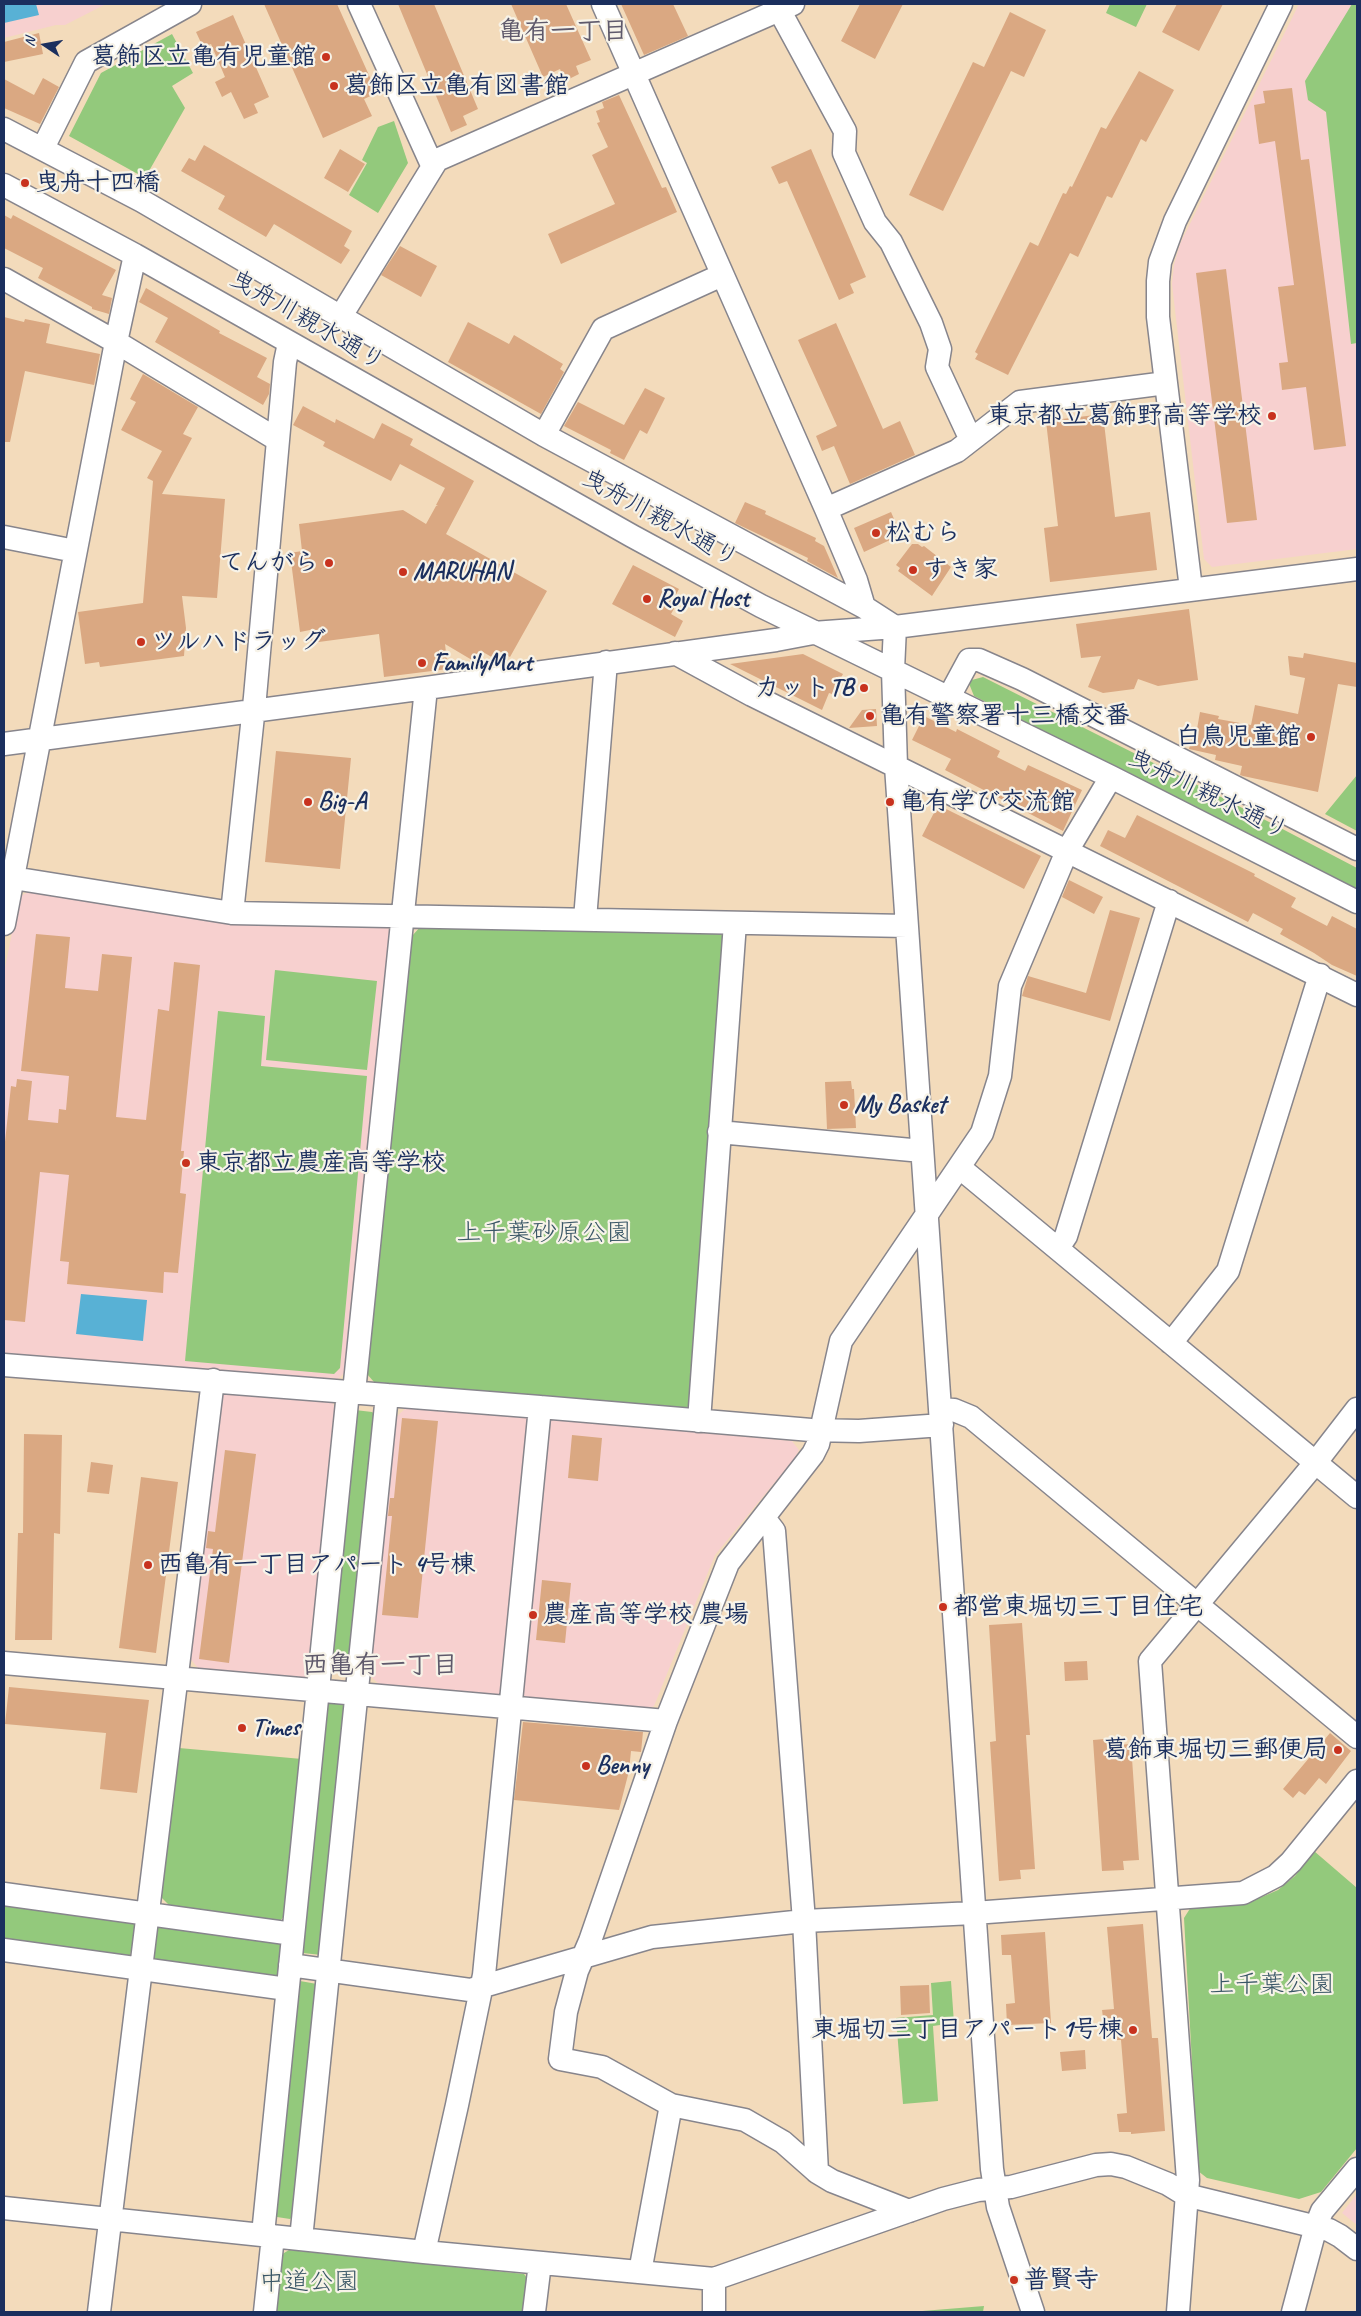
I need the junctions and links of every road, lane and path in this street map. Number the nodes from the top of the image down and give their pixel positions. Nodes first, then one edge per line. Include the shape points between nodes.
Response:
1 (190, 4) edge
2 (359, 4) edge
3 (603, 4) edge
4 (1281, 4) edge
5 (783, 6) edge
6 (635, 74) junction
7 (4, 129) edge
8 (43, 148) junction
9 (432, 165) junction
10 (4, 185) edge
11 (136, 255) junction
12 (722, 275) junction
13 (4, 279) edge
14 (341, 316) junction
15 (116, 342) junction
16 (289, 343) junction
17 (1166, 383) junction
18 (544, 435) junction
19 (278, 440) junction
20 (972, 440) junction
21 (826, 508) junction
22 (4, 537) edge
23 (75, 551) junction
24 (1357, 569) edge
25 (1191, 589) junction
26 (864, 607) junction
27 (895, 627) junction
28 (813, 633) junction
29 (675, 654) junction
30 (606, 662) junction
31 (893, 670) junction
32 (426, 688) junction
33 (949, 697) junction
34 (254, 709) junction
35 (39, 740) junction
36 (4, 744) edge
37 (896, 766) junction
38 (1111, 778) junction
39 (1357, 849) edge
40 (1067, 851) junction
41 (13, 878) junction
42 (1169, 901) junction
43 (1357, 902) edge
44 (232, 913) junction
45 (403, 916) junction
46 (586, 919) junction
47 (735, 923) junction
48 (4, 924) edge
49 (907, 926) junction
50 (1320, 975) junction
51 (1357, 995) edge
52 (720, 1132) junction
53 (922, 1151) junction
54 (959, 1167) junction
55 (928, 1215) junction
56 (1058, 1248) junction
57 (1171, 1343) junction
58 (4, 1365) edge
59 (214, 1380) junction
60 (351, 1392) junction
61 (386, 1395) junction
62 (540, 1406) junction
63 (1357, 1409) edge
64 (942, 1417) junction
65 (699, 1421) junction
66 (821, 1431) junction
67 (1316, 1462) junction
68 (1357, 1496) edge
69 (764, 1518) junction
70 (1196, 1604) junction
71 (4, 1663) edge
72 (176, 1678) junction
73 (318, 1690) junction
74 (357, 1694) junction
75 (510, 1708) junction
76 (666, 1721) junction
77 (1357, 1737) edge
78 (1357, 1781) edge
79 (4, 1894) edge
80 (1168, 1900) junction
81 (974, 1912) junction
82 (148, 1915) junction
83 (804, 1921) junction
84 (292, 1934) junction
85 (4, 1950) edge
86 (583, 1957) junction
87 (290, 1965) junction
88 (140, 1970) junction
89 (329, 1970) junction
90 (481, 1988) junction
91 (287, 1989) junction
92 (671, 2105) junction
93 (1357, 2169) edge
94 (817, 2172) junction
95 (994, 2188) junction
96 (1186, 2195) junction
97 (4, 2208) edge
98 (909, 2210) junction
99 (110, 2218) junction
100 (1316, 2226) junction
101 (268, 2235) junction
102 (301, 2239) junction
103 (1357, 2249) edge
104 (424, 2252) junction
105 (540, 2262) junction
106 (640, 2272) junction
107 (714, 2279) junction
108 (98, 2312) edge
109 (265, 2312) edge
110 (534, 2312) edge
111 (714, 2312) edge
112 (1033, 2312) edge
113 (1178, 2312) edge
114 (1293, 2312) edge

1 - 8 street via 86,62
2 - 9 street
3 - 6 street
4 - 17 street via 1166,241 1160,262 1157,300
5 - 6 street
5 - 20 street via 845,131 844,153 875,222 891,242 931,323 940,349 937,367
6 - 9 street via 437,160
6 - 12 street
7 - 8 street
8 - 14 street
9 - 14 street
10 - 11 street, 曳舟川親水通り
11 - 15 street
11 - 16 street, 曳舟川親水通り
12 - 18 street via 603,329
12 - 21 street
13 - 15 street
14 - 18 street
15 - 19 street
15 - 23 street
16 - 19 street
16 - 28 street, 曳舟川親水通り via 632,536
17 - 20 street via 1020,402
17 - 25 street
18 - 26 street
19 - 34 street
20 - 21 street via 943,458
21 - 26 street
22 - 23 street
23 - 35 street
24 - 25 street
25 - 27 street
26 - 27 street
27 - 28 street
27 - 31 street
28 - 29 street
28 - 31 street, 曳舟川親水通り
29 - 30 street
29 - 37 street
30 - 32 street
30 - 46 street
31 - 33 street, 曳舟川親水通り
31 - 37 street
32 - 34 street
32 - 45 street
33 - 38 street, 曳舟川親水通り
33 - 39 street via 969,660 979,660 1031,683
34 - 35 street
34 - 44 street
35 - 36 street
35 - 41 street
37 - 40 street
37 - 49 street
38 - 40 street
38 - 43 street, 曳舟川親水通り
40 - 42 street
40 - 54 street via 1010,986 1000,1076 982,1133
41 - 44 street
41 - 48 street
42 - 50 street
42 - 56 street via 1066,1236
44 - 45 street
45 - 46 street
45 - 60 street
46 - 47 street
47 - 49 street
47 - 52 street
49 - 53 street
50 - 51 street
50 - 57 street via 1228,1271
52 - 53 street
52 - 65 street
53 - 55 street
54 - 55 street
54 - 56 street
55 - 64 street
55 - 66 street via 841,1341
56 - 57 street
57 - 67 street
58 - 59 street
59 - 60 street
59 - 72 street
60 - 61 street
60 - 73 street
61 - 62 street
61 - 74 street
62 - 65 street
62 - 75 street
63 - 67 street
64 - 66 street via 859,1431
64 - 70 street via 954,1410 971,1417
64 - 81 street
65 - 66 street
66 - 69 street via 813,1454
67 - 68 street
67 - 70 street
69 - 76 street via 728,1563
69 - 83 street via 774,1531
70 - 77 street
70 - 80 street via 1150,1661
71 - 72 street
72 - 73 street
72 - 82 street
73 - 74 street
73 - 84 street
74 - 75 street
74 - 89 street
75 - 76 street
75 - 90 street
76 - 86 street
78 - 80 street via 1276,1876 1243,1893
79 - 82 street
80 - 81 street
80 - 96 street via 1188,2180
81 - 83 street
81 - 95 street
82 - 84 street
82 - 88 street
83 - 86 street via 652,1937
83 - 94 street
84 - 87 street
85 - 88 street
86 - 90 street
86 - 92 street via 566,2012 560,2059 602,2067
87 - 89 street
87 - 91 street
88 - 91 street
88 - 99 street
89 - 90 street via 470,1990
89 - 102 street
90 - 104 street
91 - 101 street
92 - 94 street via 745,2120 783,2142
92 - 106 street
93 - 100 street via 1322,2211
94 - 98 street via 832,2181
95 - 96 street via 1111,2164 1126,2166
95 - 98 street
95 - 112 street
96 - 100 street
96 - 113 street
97 - 99 street
98 - 107 street
99 - 101 street
99 - 108 street
100 - 103 street via 1340,2236
100 - 114 street
101 - 102 street
101 - 109 street
102 - 104 street
104 - 105 street
105 - 106 street
105 - 110 street
106 - 107 street
107 - 111 street

